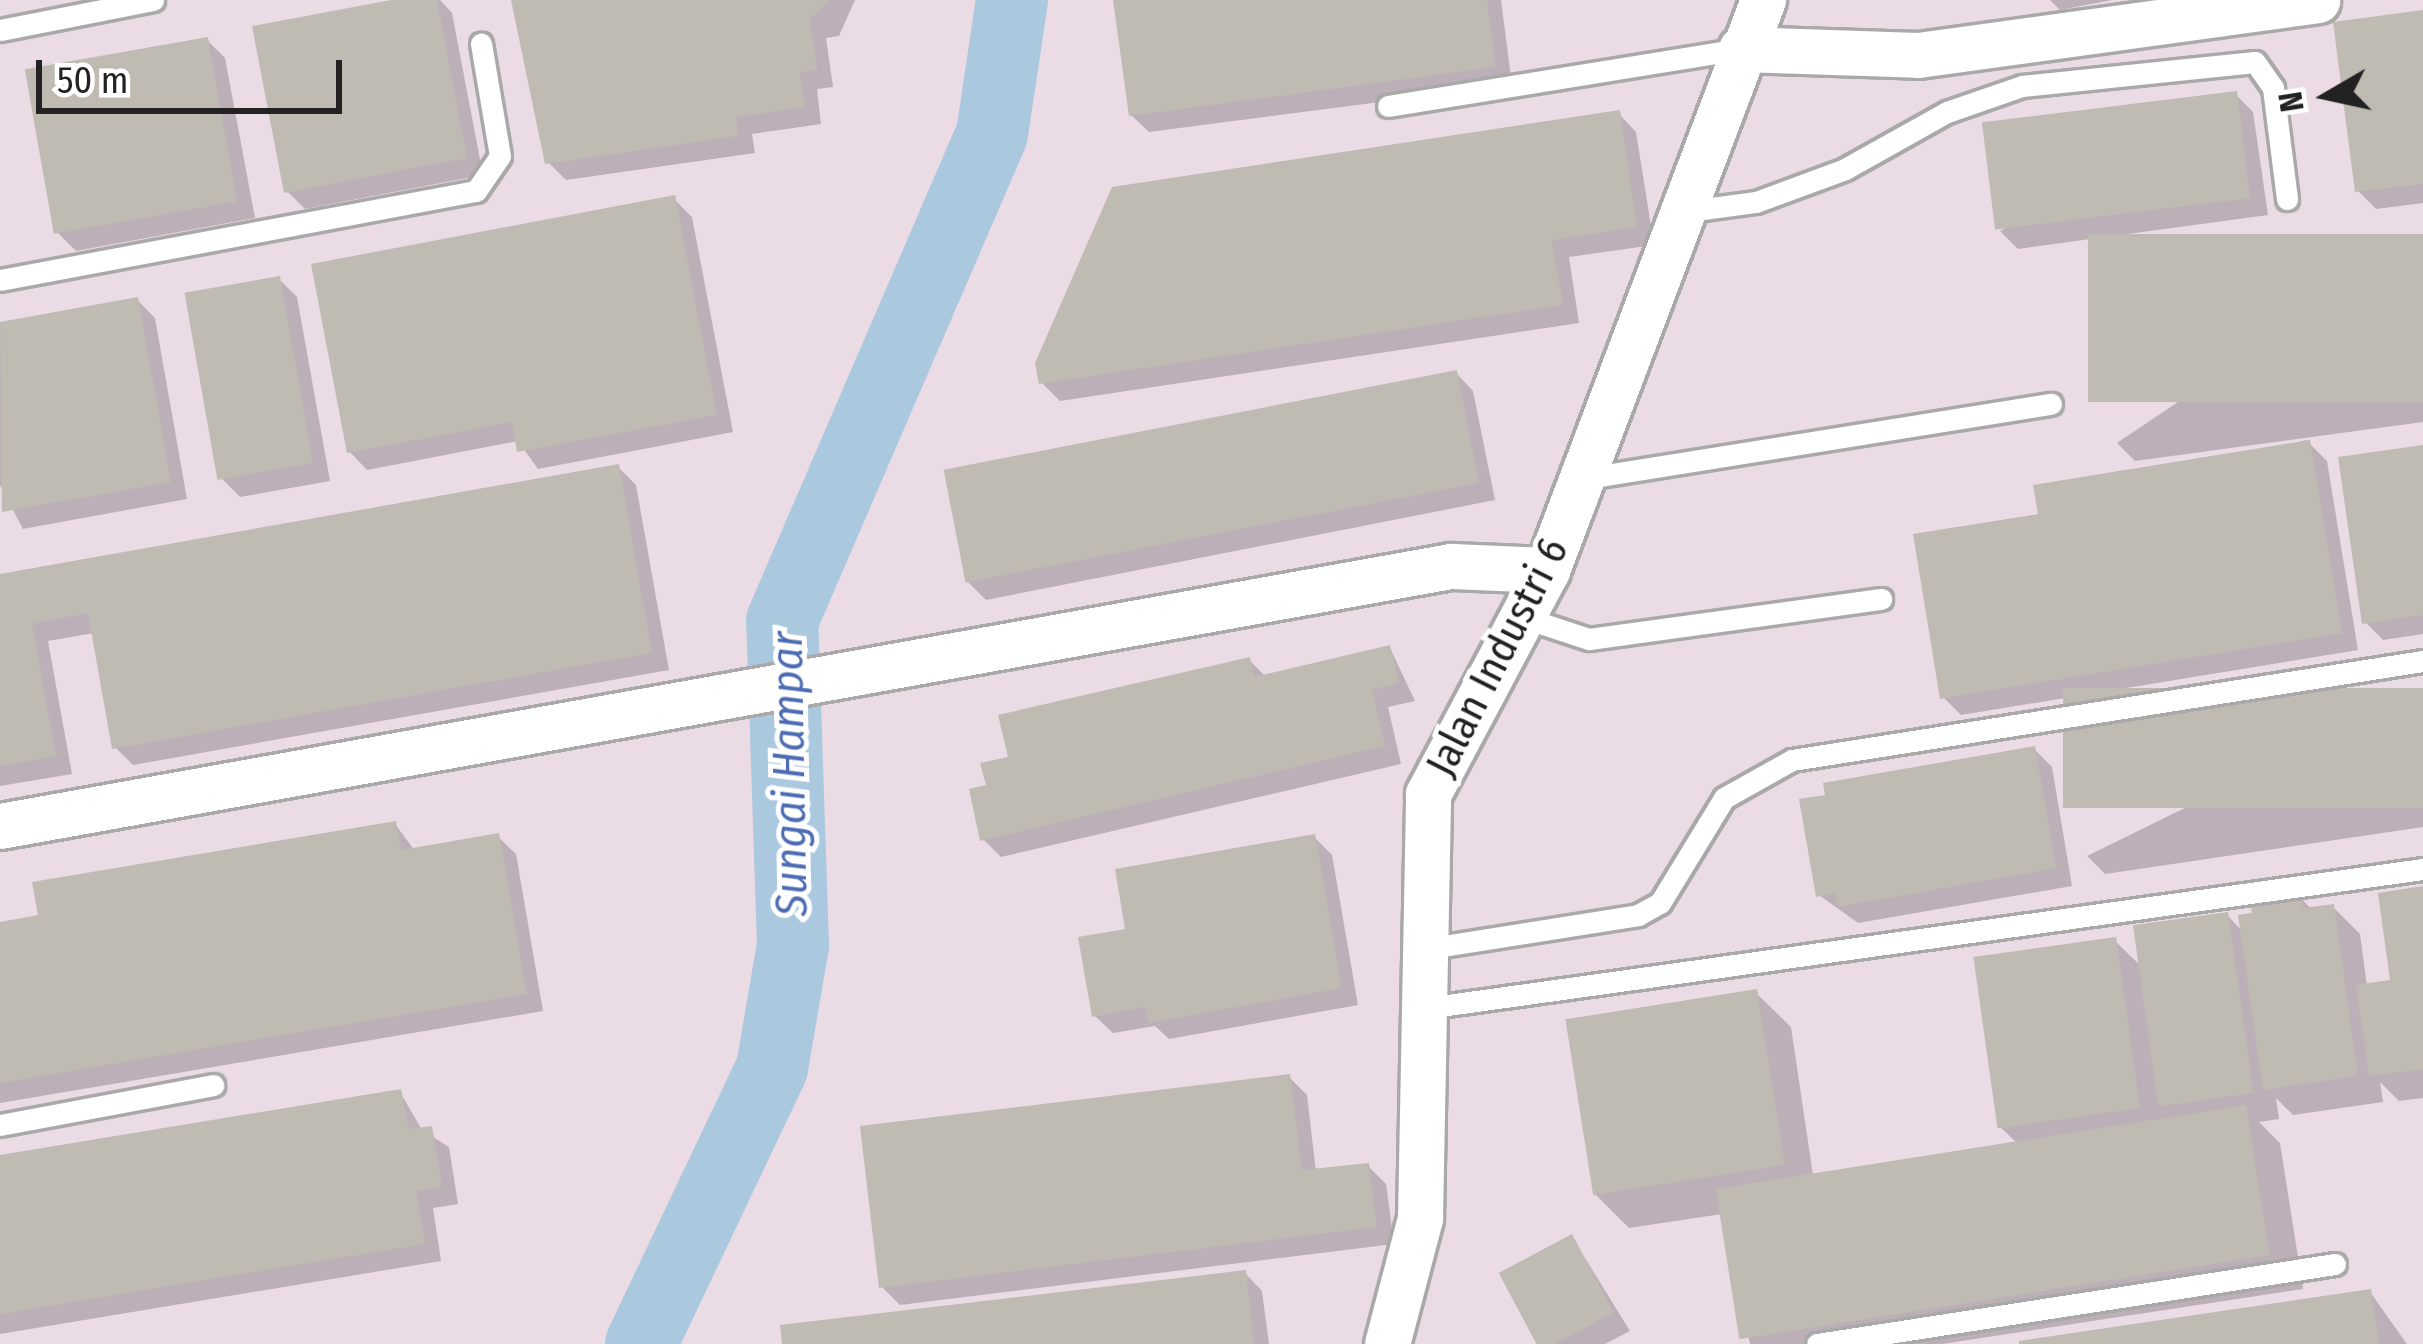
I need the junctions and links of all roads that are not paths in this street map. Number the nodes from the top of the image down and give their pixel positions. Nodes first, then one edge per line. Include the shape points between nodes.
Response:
1 (153, 0) edge
2 (1763, 0) edge
3 (2317, 0) edge
4 (0, 30) edge
5 (481, 44) dead end
6 (1741, 49) junction
7 (1388, 106) dead end
8 (2287, 199) dead end
9 (1681, 212) junction
10 (0, 280) edge
11 (2051, 404) dead end
12 (1581, 479) junction
13 (1547, 570) junction
14 (1881, 599) dead end
15 (1522, 617) junction
16 (2423, 661) edge
17 (0, 826) edge
18 (2423, 869) edge
19 (1424, 949) junction
20 (1426, 1007) junction
21 (213, 1084) dead end
22 (0, 1125) edge
23 (2335, 1264) dead end
24 (1387, 1344) edge
25 (1817, 1344) edge

1 - 4 lane
2 - 6 street, Jalan Industri 6
3 - 6 street via 1918,55
5 - 10 lane via 500,155 490,184
6 - 7 lane
6 - 9 street, Jalan Industri 6
8 - 9 lane via 2273,88 2254,62 1983,96 1845,169 1756,202
9 - 12 street, Jalan Industri 6
11 - 12 lane
12 - 13 street, Jalan Industri 6
13 - 15 street, Jalan Industri 6
13 - 17 street via 1451,566
14 - 15 lane via 1589,639
15 - 19 street, Jalan Industri 6 via 1428,794
16 - 19 lane via 1792,760 1724,798 1660,903 1638,915
18 - 20 lane
19 - 20 street, Jalan Industri 6
20 - 24 street, Jalan Industri 6 via 1420,1219
21 - 22 lane
23 - 25 lane

